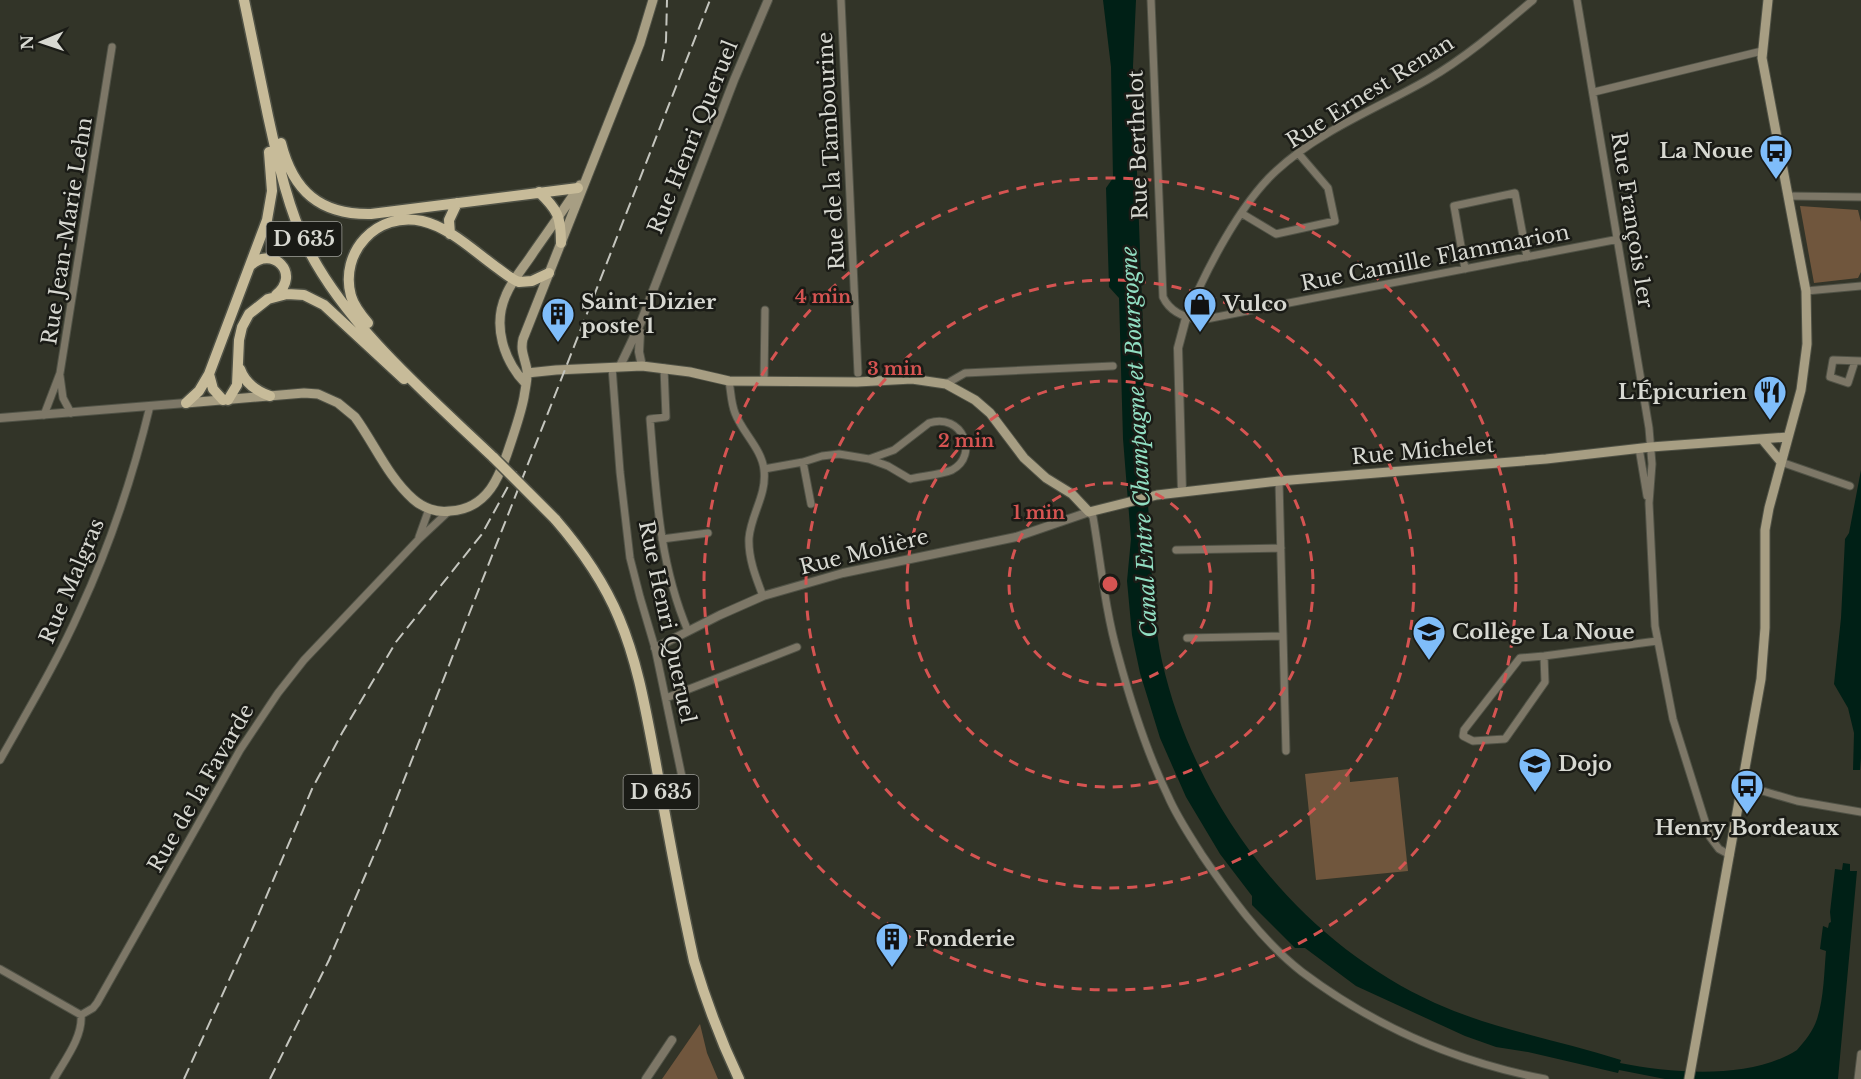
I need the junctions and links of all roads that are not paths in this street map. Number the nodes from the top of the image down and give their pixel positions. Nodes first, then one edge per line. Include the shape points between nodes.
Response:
1 (244, 0) edge
2 (653, 0) edge
3 (768, 0) edge
4 (841, 0) edge
5 (1151, 0) edge
6 (1533, 0) edge
7 (1577, 0) edge
8 (1768, 0) edge
9 (252, 42) junction
10 (112, 47) dead end
11 (1762, 51) junction
12 (1594, 92) junction
13 (1298, 153) junction
14 (591, 168) junction
15 (578, 188) junction
16 (539, 192) junction
17 (1788, 196) junction
18 (1861, 197) edge
19 (457, 203) junction
20 (1241, 213) junction
21 (559, 216) junction
22 (450, 234) junction
23 (1619, 239) junction
24 (561, 243) junction
25 (1527, 256) junction
26 (249, 268) junction
27 (1465, 269) junction
28 (549, 273) junction
29 (514, 280) junction
30 (1861, 286) edge
31 (1806, 291) junction
32 (276, 296) junction
33 (765, 310) dead end
34 (1186, 318) junction
35 (641, 322) junction
36 (239, 366) junction
37 (642, 366) junction
38 (1113, 366) dead end
39 (616, 367) junction
40 (664, 368) junction
41 (858, 372) dead end
42 (527, 373) junction
43 (60, 374) junction
44 (209, 374) junction
45 (729, 381) junction
46 (764, 381) junction
47 (526, 384) junction
48 (946, 384) junction
49 (270, 396) junction
50 (430, 396) junction
51 (226, 400) junction
52 (186, 403) junction
53 (150, 406) junction
54 (71, 413) junction
55 (44, 415) junction
56 (0, 418) edge
57 (455, 421) junction
58 (1788, 437) junction
59 (1762, 439) junction
60 (1651, 447) junction
61 (1639, 448) junction
62 (869, 459) junction
63 (803, 462) junction
64 (1781, 462) junction
65 (764, 469) junction
66 (1279, 481) junction
67 (1850, 486) dead end
68 (1182, 492) junction
69 (1649, 503) junction
70 (810, 504) dead end
71 (429, 509) junction
72 (448, 512) junction
73 (1089, 512) junction
74 (708, 533) dead end
75 (662, 539) junction
76 (418, 540) junction
77 (1281, 548) junction
78 (1176, 550) dead end
79 (763, 596) junction
80 (688, 631) junction
81 (1283, 636) junction
82 (1187, 638) dead end
83 (1657, 641) junction
84 (797, 647) dead end
85 (655, 648) junction
86 (1544, 656) junction
87 (666, 698) junction
88 (1287, 751) dead end
89 (0, 760) edge
90 (682, 777) dead end
91 (1743, 785) junction
92 (1861, 812) edge
93 (1730, 855) junction
94 (0, 969) edge
95 (81, 1015) junction
96 (672, 1040) dead end
97 (1861, 1054) edge
98 (54, 1079) edge
99 (646, 1079) edge
100 (739, 1079) edge
101 (1545, 1079) edge
102 (1689, 1079) edge
103 (1858, 1079) edge

1 - 9 main road, D 635
1 - 19 main road via 284,155 312,199 354,214
2 - 14 main road
3 - 35 street, Rue Henri Queruel
4 - 41 street, Rue de la Tambourine
5 - 34 street, Rue Berthelot via 1163,297 1166,305
6 - 13 street, Rue Ernest Renan via 1446,69 1313,141
7 - 12 street, Rue François 1er
8 - 11 main road
9 - 26 main road via 272,191 267,220
9 - 50 main road, D 635 via 279,169 307,246 347,309
10 - 43 street, Rue Jean-Marie Lehn
11 - 12 street
11 - 17 main road
12 - 23 street, Rue François 1er
13 - 20 street, Rue Ernest Renan via 1271,176
13 - 20 street via 1328,188 1335,221 1276,234
14 - 15 main road
14 - 24 main road
15 - 16 main road
15 - 21 main road
16 - 19 main road
16 - 21 main road
17 - 18 street
17 - 31 main road
19 - 22 main road via 449,220
20 - 34 street, Rue Ernest Renan via 1197,290
21 - 24 main road
21 - 29 main road
22 - 29 main road
22 - 50 main road via 414,219 387,223 359,244 349,274 352,298 361,314
23 - 25 street, Rue Camille Flammarion
23 - 60 street, Rue François 1er
24 - 28 main road
25 - 27 street, Rue Camille Flammarion
25 - 27 street via 1515,193 1454,206
26 - 32 main road via 261,259 280,264 286,284
26 - 44 main road
27 - 34 street, Rue Camille Flammarion via 1201,320
28 - 29 main road via 526,282
28 - 42 main road via 522,344
29 - 47 main road via 502,306 500,328 510,363
30 - 31 street
31 - 58 main road via 1805,365
32 - 36 main road via 260,303 242,327
32 - 57 main road via 304,296 324,306
33 - 46 street
34 - 68 street via 1178,348
35 - 37 street, Rue Henri Queruel
35 - 39 street, Rue Henri Queruel
36 - 49 main road via 249,383
36 - 51 main road via 237,385
37 - 39 main road
37 - 40 main road
38 - 48 street via 965,373
39 - 42 main road
39 - 85 street, Rue Henri Queruel via 620,472 630,558
40 - 45 main road
40 - 75 street via 666,417 650,418
42 - 47 main road
43 - 54 street, Rue Jean-Marie Lehn via 63,398
43 - 55 street, Rue Jean-Marie Lehn
44 - 51 main road via 213,389
44 - 52 main road
45 - 46 main road
45 - 65 street via 735,414 759,453
46 - 48 main road via 912,380
47 - 72 main road via 516,428 496,483 470,507
48 - 73 main road via 990,413 1024,458
49 - 51 main road
49 - 71 main road via 318,394 339,403 355,417 403,489
50 - 57 main road, D 635
51 - 52 main road
52 - 53 street
53 - 54 street
53 - 89 street, Rue Malgras via 125,498 94,577 55,662
54 - 55 street
55 - 56 street
57 - 100 main road, D 635, bridge via 572,539 620,619 646,713 694,961
58 - 59 main road, Rue Michelet
58 - 64 main road
59 - 60 main road, Rue Michelet
59 - 64 main road
60 - 61 main road, Rue Michelet
60 - 69 street, Rue François 1er
61 - 66 main road, Rue Michelet
61 - 69 street
62 - 62 street via 894,450 935,421 953,424 966,444 964,458 952,470 910,479
62 - 63 street via 839,454
63 - 65 street
63 - 70 street
64 - 67 street
64 - 91 main road via 1765,530 1761,679
65 - 79 street via 762,497 749,537 754,573
66 - 68 main road, Rue Michelet
66 - 77 street
68 - 73 main road, Rue Michelet
69 - 83 street
71 - 72 main road
71 - 76 street, Rue de la Favarde
72 - 76 street, Rue de la Favarde
73 - 79 street, Rue Molière via 1016,537 843,573
73 - 101 street via 1117,654 1151,756 1188,833 1239,906 1301,971 1376,1020 1475,1062
74 - 75 street
75 - 80 street via 676,601
76 - 95 street, Rue de la Favarde via 304,660 278,693 240,750 97,1003
77 - 78 street
77 - 81 street
79 - 80 street, Rue Molière
80 - 85 street, Rue Molière
81 - 82 street
81 - 88 street
83 - 86 street
83 - 93 street via 1673,719 1710,837
84 - 87 street
85 - 87 street, Rue Henri Queruel
86 - 86 street via 1520,658 1463,736 1468,740 1505,739 1545,682
87 - 90 street, Rue Henri Queruel
91 - 92 street via 1797,801
91 - 93 main road
93 - 102 main road
94 - 95 street
95 - 98 street via 81,1028
96 - 99 street
97 - 103 street

